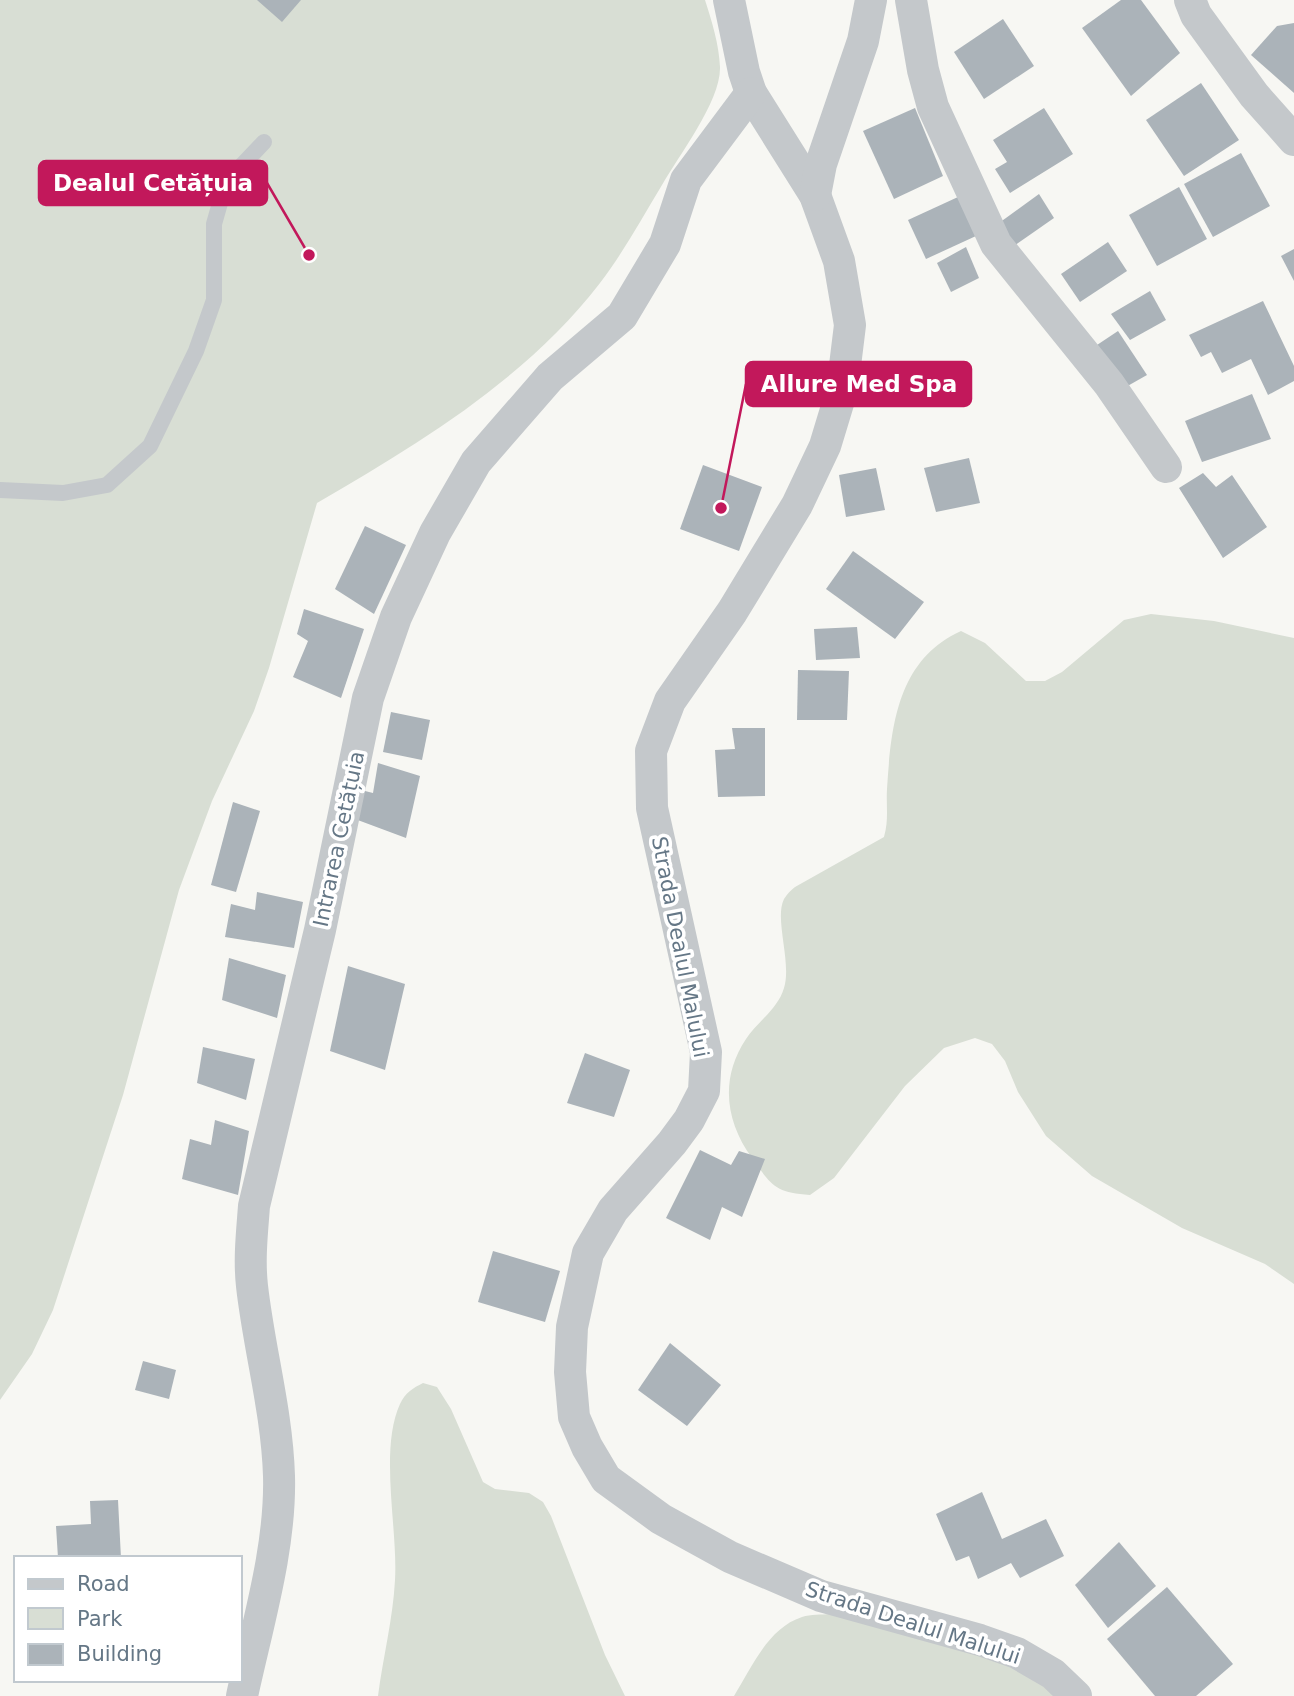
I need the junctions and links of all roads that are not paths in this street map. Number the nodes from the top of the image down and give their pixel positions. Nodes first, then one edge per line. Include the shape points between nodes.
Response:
1 (729, 0) edge
2 (871, 0) edge
3 (911, 0) edge
4 (1190, 0) edge
5 (751, 93) junction
6 (1294, 140) edge
7 (264, 142) dead end
8 (815, 195) junction
9 (1166, 467) dead end
10 (0, 490) edge
11 (243, 1696) edge
12 (1076, 1696) edge

1 - 5 street
2 - 8 street via 863,41
3 - 9 street via 933,107 996,244 1109,384
4 - 6 street via 1254,95
5 - 8 street
5 - 11 street, Intrarea Cetățuia via 686,180 665,244 622,316 550,377 475,462 396,617 368,698 320,930 254,1206 252,1285 279,1478 275,1539
7 - 10 lane via 226,182 214,224 214,300 196,351 150,446 107,485 63,493
8 - 12 street, Strada Dealul Malului via 839,261 850,325 842,390 825,446 797,505 732,612 670,701 651,751 652,808 706,1052 704,1091 672,1143 613,1210 588,1253 572,1327 574,1417 606,1479 661,1519 821,1596 1017,1653 1054,1674

